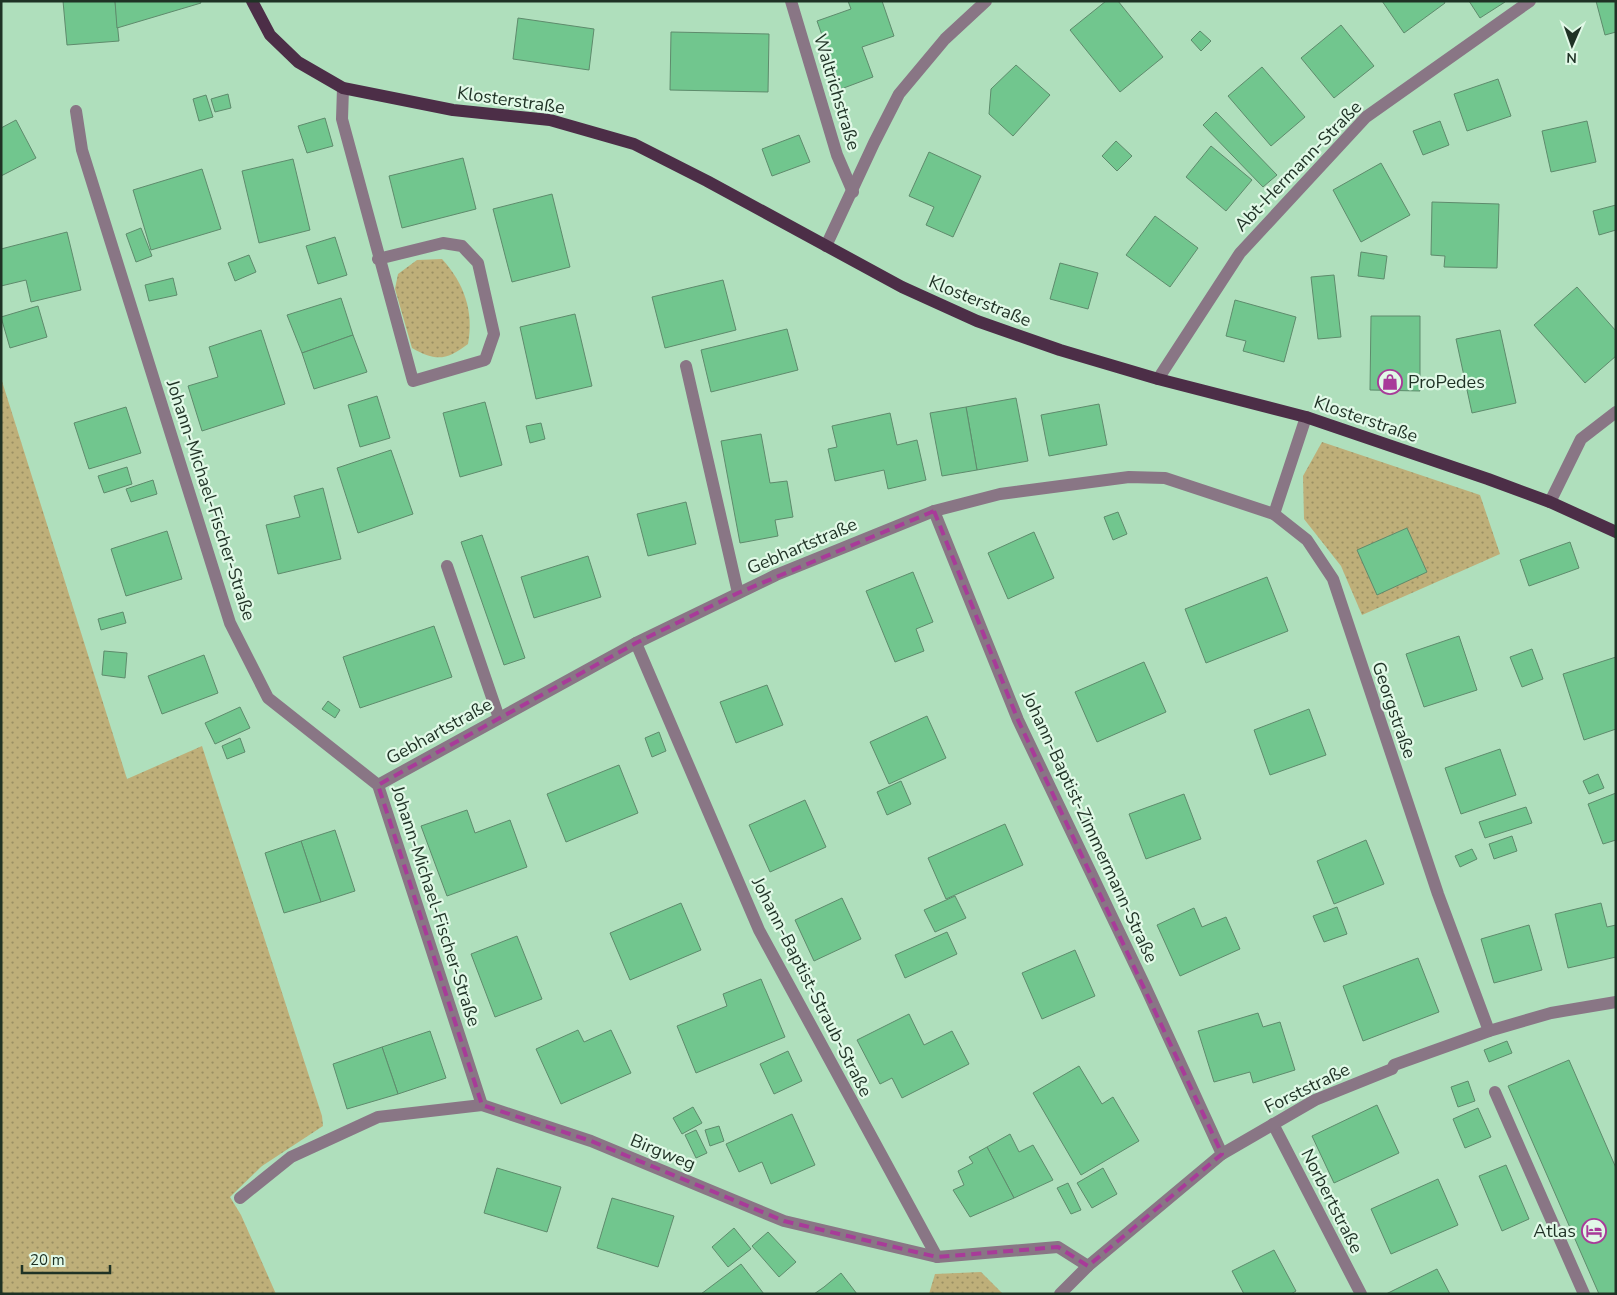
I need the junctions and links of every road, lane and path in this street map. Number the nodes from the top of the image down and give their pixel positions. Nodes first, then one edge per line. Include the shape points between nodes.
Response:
1 (252, 1) edge
2 (791, 1) edge
3 (986, 1) edge
4 (1530, 1) edge
5 (343, 88) junction
6 (76, 111) dead end
7 (853, 192) junction
8 (826, 246) junction
9 (378, 259) junction
10 (686, 366) dead end
11 (1158, 379) junction
12 (1616, 412) edge
13 (1306, 417) junction
14 (1550, 502) junction
15 (934, 511) junction
16 (1274, 514) junction
17 (1616, 532) edge
18 (447, 566) dead end
19 (738, 593) junction
20 (636, 644) junction
21 (499, 718) junction
22 (378, 785) junction
23 (1616, 1002) edge
24 (1489, 1031) junction
25 (1495, 1092) dead end
26 (482, 1104) junction
27 (1272, 1124) junction
28 (1222, 1154) junction
29 (240, 1198) dead end
30 (937, 1257) junction
31 (1088, 1266) junction
32 (1060, 1294) edge
33 (1361, 1294) edge
34 (1584, 1294) edge

1 - 5 main road, Klosterstraße via 270,34 298,62
2 - 7 street, Waltrichstraße via 837,155
3 - 7 street, Waltrichstraße via 945,39 900,94
4 - 11 street, Abt-Hermann-Straße via 1366,116 1240,252
5 - 8 main road, Klosterstraße via 453,110 550,120 634,144
5 - 9 street via 342,119
6 - 22 street, Johann-Michael-Fischer-Straße via 82,150 230,623 268,698
7 - 8 street, Waltrichstraße
8 - 11 main road, Klosterstraße via 902,287 977,321
9 - 9 street via 443,243 462,246 478,263 494,334 485,360 413,381
10 - 19 street
11 - 13 main road, Klosterstraße
12 - 14 street via 1581,439
13 - 14 main road, Klosterstraße
13 - 16 street
14 - 17 main road, Klosterstraße
15 - 16 street, Gebhartstraße via 1000,494 1129,477 1165,478
15 - 19 street, Gebhartstraße via 776,574
15 - 28 street, Johann-Baptist-Zimmermann-Straße via 1018,720
16 - 24 street, Georgstraße via 1307,540 1333,579 1438,894
18 - 21 street
19 - 20 street, Gebhartstraße
20 - 21 street, Gebhartstraße
20 - 30 street, Johann-Baptist-Straub-Straße via 759,930
21 - 22 street, Gebhartstraße
22 - 26 street, Johann-Michael-Fischer-Straße
23 - 24 street, Forststraße via 1551,1013
24 - 27 street, Forststraße via 1394,1066 1315,1100
25 - 34 street
26 - 29 street, Birgweg via 378,1117 291,1157
26 - 30 street, Birgweg via 591,1141 784,1221
27 - 28 street, Forststraße
27 - 33 street, Norbertstraße
28 - 31 street, Forststraße
30 - 31 street, Birgweg via 1058,1247
31 - 32 street, Forststraße

